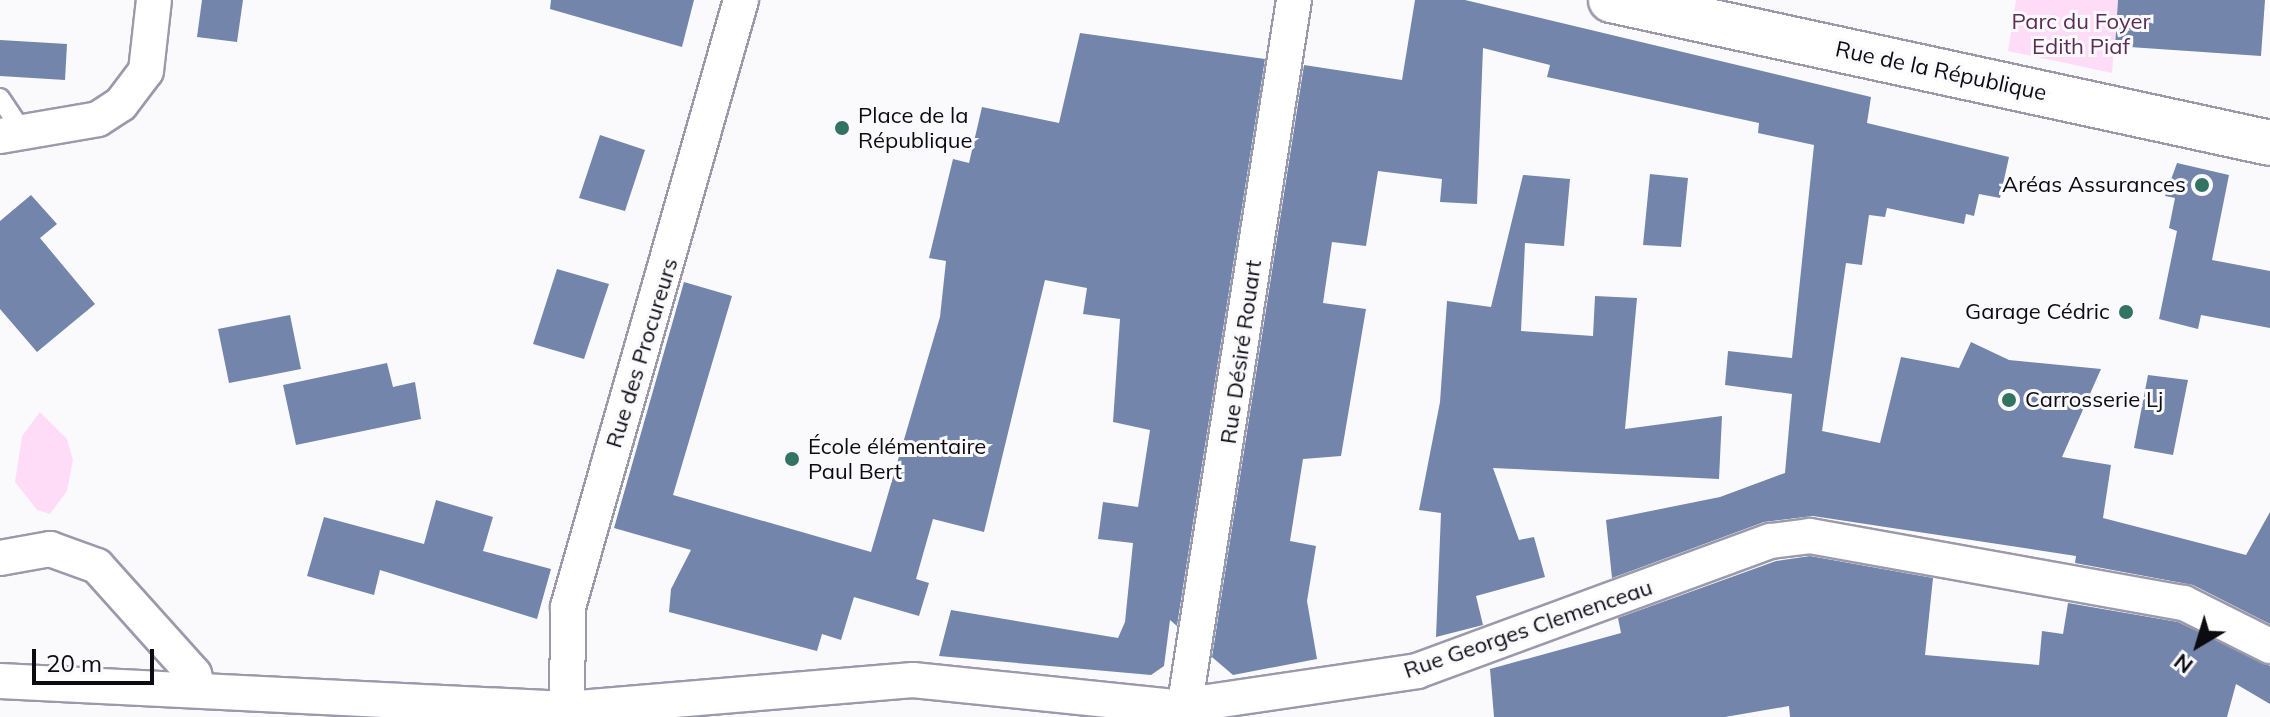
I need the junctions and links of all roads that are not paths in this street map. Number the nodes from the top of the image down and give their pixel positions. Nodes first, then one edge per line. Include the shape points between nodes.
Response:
1 (154, 0) edge
2 (741, 0) edge
3 (1294, 0) edge
4 (1611, 0) edge
5 (0, 98) edge
6 (11, 134) edge
7 (2270, 143) edge
8 (0, 558) edge
9 (2270, 646) edge
10 (0, 681) edge
11 (198, 689) junction
12 (1185, 703) junction
13 (1054, 705) edge
14 (567, 709) junction

1 - 6 street via 140,85 98,119
2 - 14 street, Rue des Procureurs via 568,607
3 - 12 street, Rue Désiré Rouart
4 - 7 street, Rue de la République
5 - 6 lane
8 - 11 street via 50,549 97,566 194,674
9 - 12 street, Rue Georges Clemenceau via 2184,603 1810,536 1771,541 1417,671
10 - 11 street, Rue Georges Clemenceau
11 - 14 street, Rue Georges Clemenceau
12 - 13 street, Rue Georges Clemenceau
13 - 14 street, Rue Georges Clemenceau via 913,680

